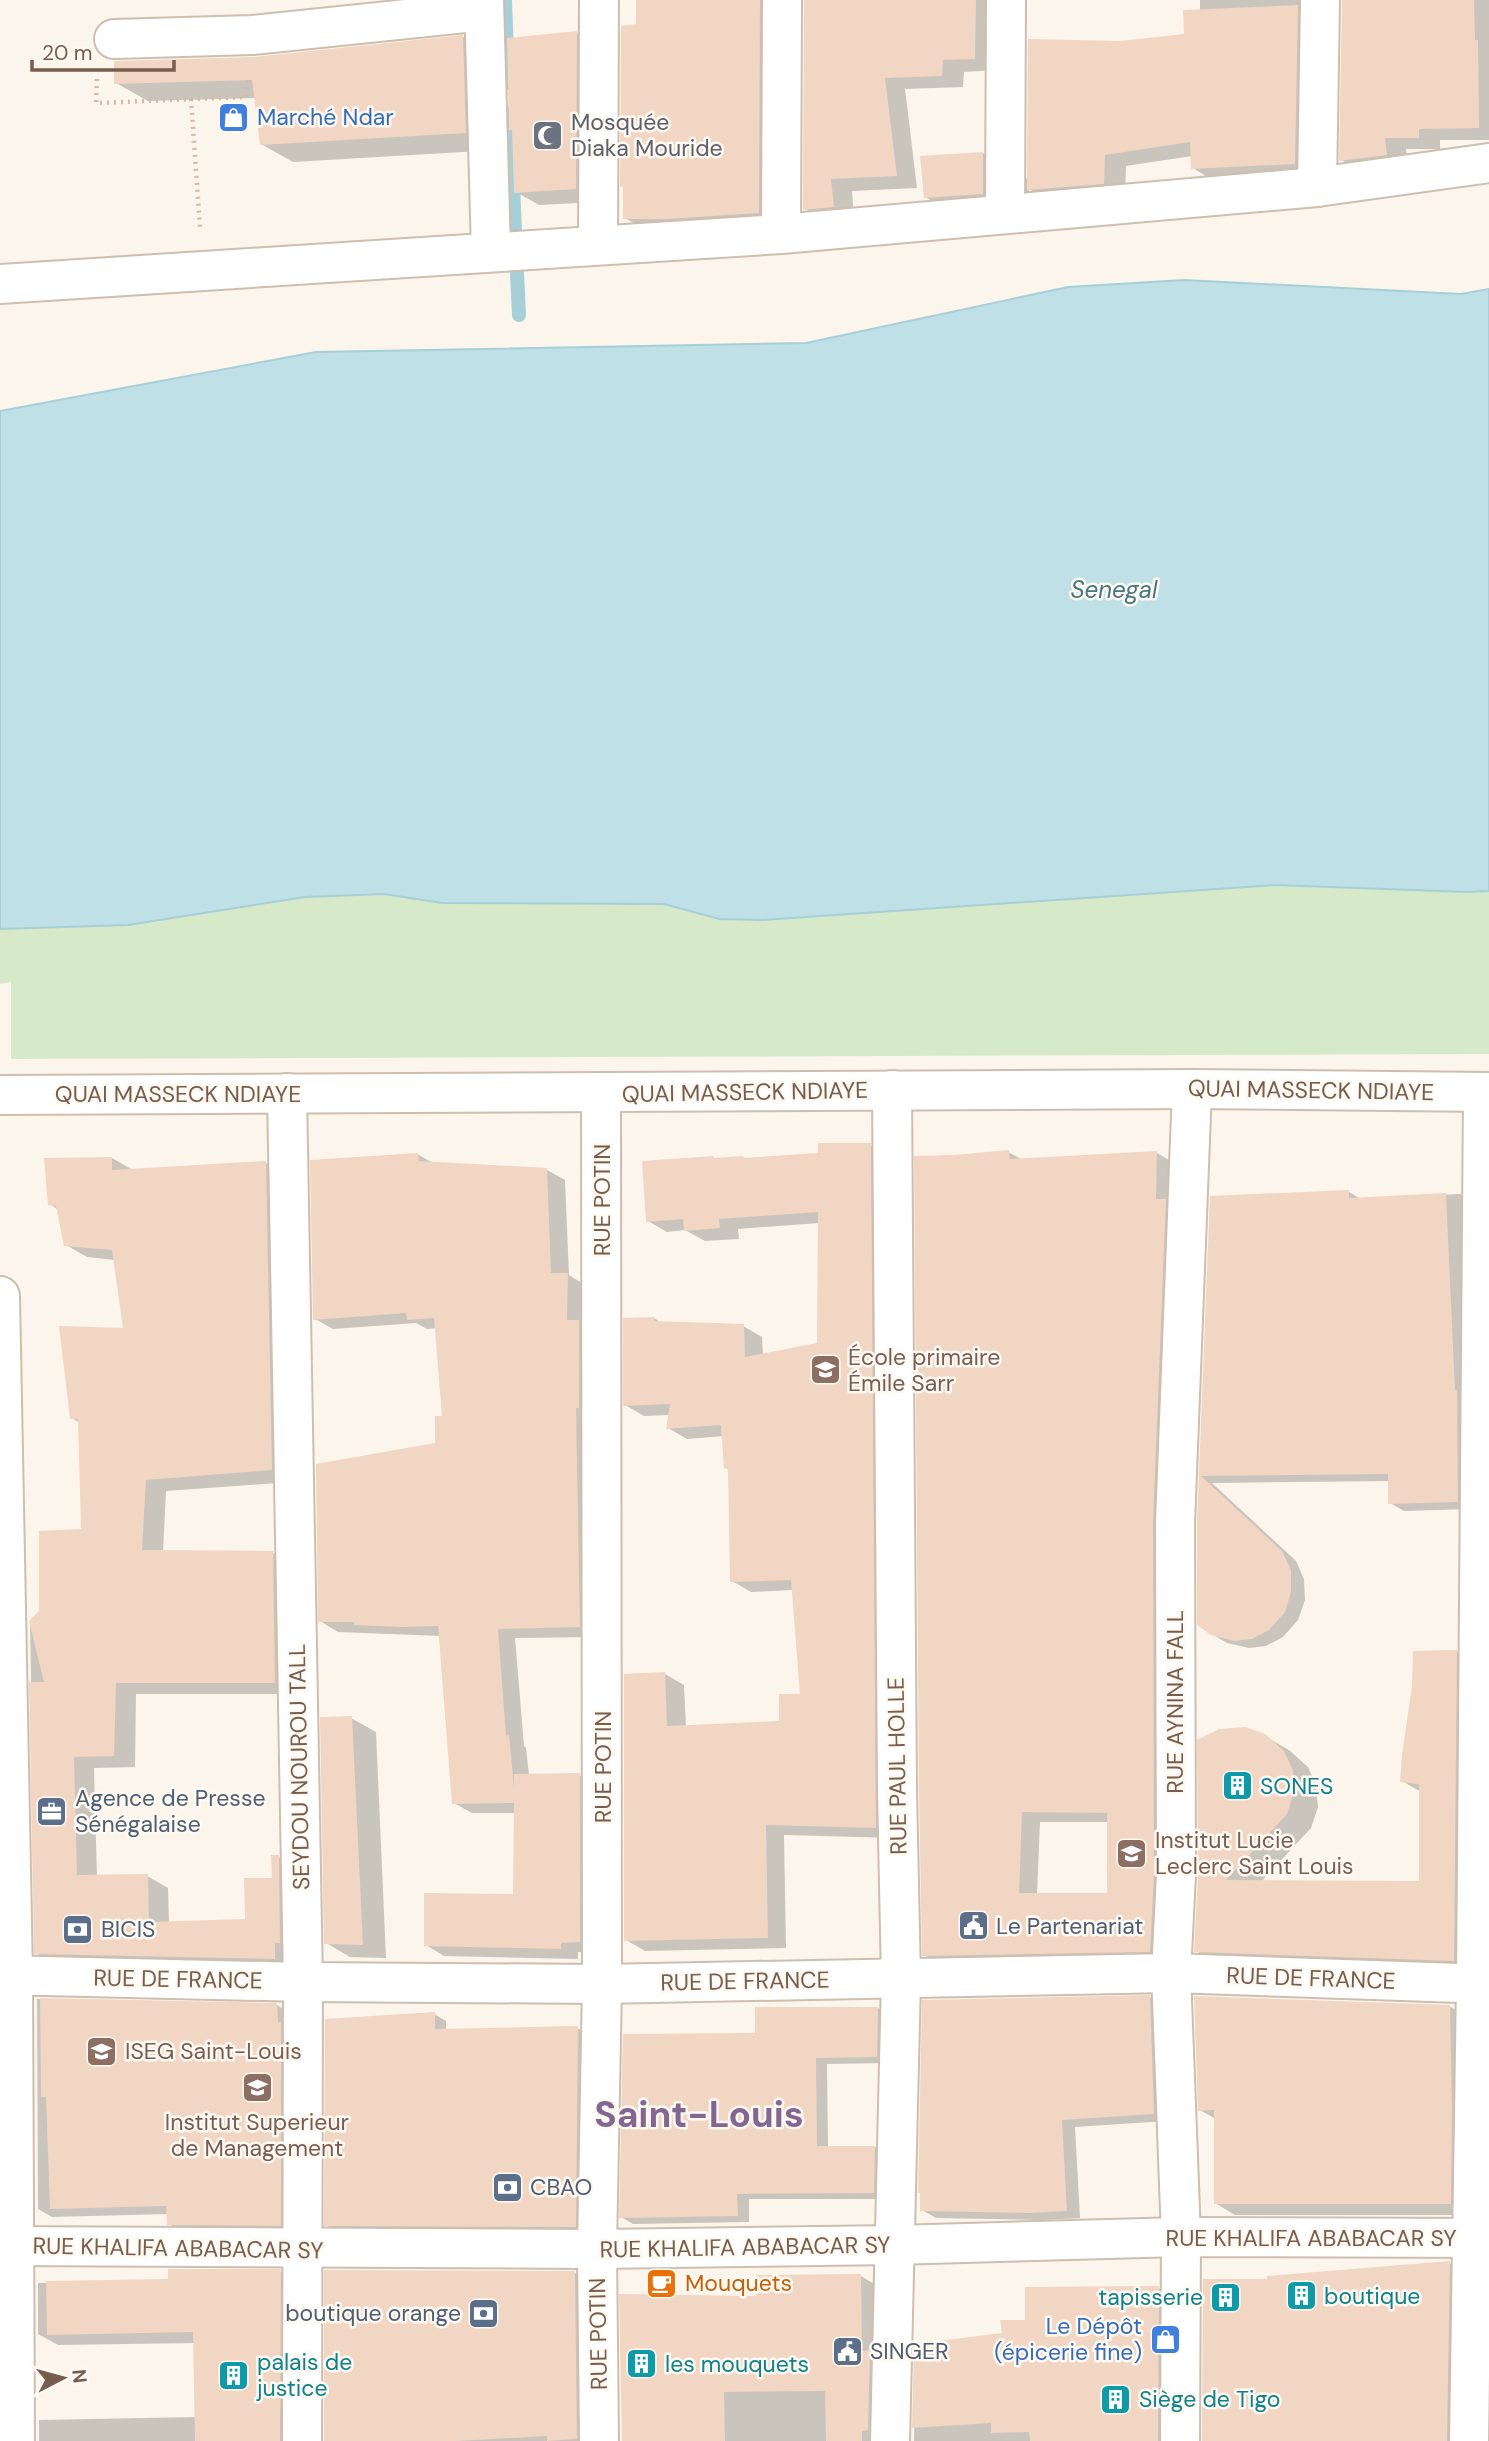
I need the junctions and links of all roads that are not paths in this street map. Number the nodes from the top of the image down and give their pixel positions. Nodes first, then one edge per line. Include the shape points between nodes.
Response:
1 (599, 0) edge
2 (782, 0) edge
3 (1006, 0) edge
4 (1320, 0) edge
5 (484, 5) edge
6 (114, 39) road end
7 (1489, 163) edge
8 (1317, 187) junction
9 (1005, 214) junction
10 (781, 234) junction
11 (598, 244) junction
12 (491, 251) junction
13 (0, 284) edge
14 (1192, 1089) junction
15 (892, 1090) junction
16 (1486, 1092) edge
17 (287, 1093) junction
18 (601, 1094) junction
19 (0, 1095) edge
20 (0, 1296) edge
21 (1171, 1973) junction
22 (6, 1975) edge
23 (901, 1979) junction
24 (303, 1982) junction
25 (1483, 1983) edge
26 (602, 1984) junction
27 (1181, 2237) junction
28 (1480, 2238) edge
29 (894, 2245) junction
30 (7, 2246) edge
31 (301, 2249) junction
32 (597, 2249) junction
33 (15, 2441) edge
34 (302, 2441) edge
35 (599, 2441) edge
36 (890, 2441) edge
37 (1180, 2441) edge
38 (1469, 2441) edge

1 - 11 street
2 - 10 street
3 - 9 street
4 - 8 street
5 - 6 street via 252,35
5 - 12 street
7 - 8 street
8 - 9 street
9 - 10 street
10 - 11 street
11 - 12 street
12 - 13 street
14 - 15 street, QUAI MASSECK NDIAYE
14 - 16 street, QUAI MASSECK NDIAYE
14 - 21 street, RUE AYNINA FALL via 1175,1524 1176,1875
15 - 18 street, QUAI MASSECK NDIAYE
15 - 23 street, RUE PAUL HOLLE
16 - 25 street
17 - 18 street, QUAI MASSECK NDIAYE
17 - 19 street, QUAI MASSECK NDIAYE
17 - 24 street, SEYDOU NOUROU TALL
18 - 26 street, RUE POTIN
20 - 22 street
21 - 23 street, RUE DE FRANCE
21 - 25 street, RUE DE FRANCE
21 - 27 street, RUE AYNINA FALL
22 - 24 street, RUE DE FRANCE
22 - 30 street
23 - 26 street, RUE DE FRANCE
23 - 29 street, RUE PAUL HOLLE
24 - 26 street, RUE DE FRANCE
24 - 31 street, SEYDOU NOUROU TALL
25 - 28 street
26 - 32 street, RUE POTIN
27 - 28 street, RUE KHALIFA ABABACAR SY
27 - 29 street, RUE KHALIFA ABABACAR SY
27 - 37 street, RUE AYNINA FALL
28 - 38 street
29 - 32 street, RUE KHALIFA ABABACAR SY
29 - 36 street, RUE PAUL HOLLE
30 - 31 street, RUE KHALIFA ABABACAR SY
30 - 33 street
31 - 32 street, RUE KHALIFA ABABACAR SY
31 - 34 street, SEYDOU NOUROU TALL
32 - 35 street, RUE POTIN

